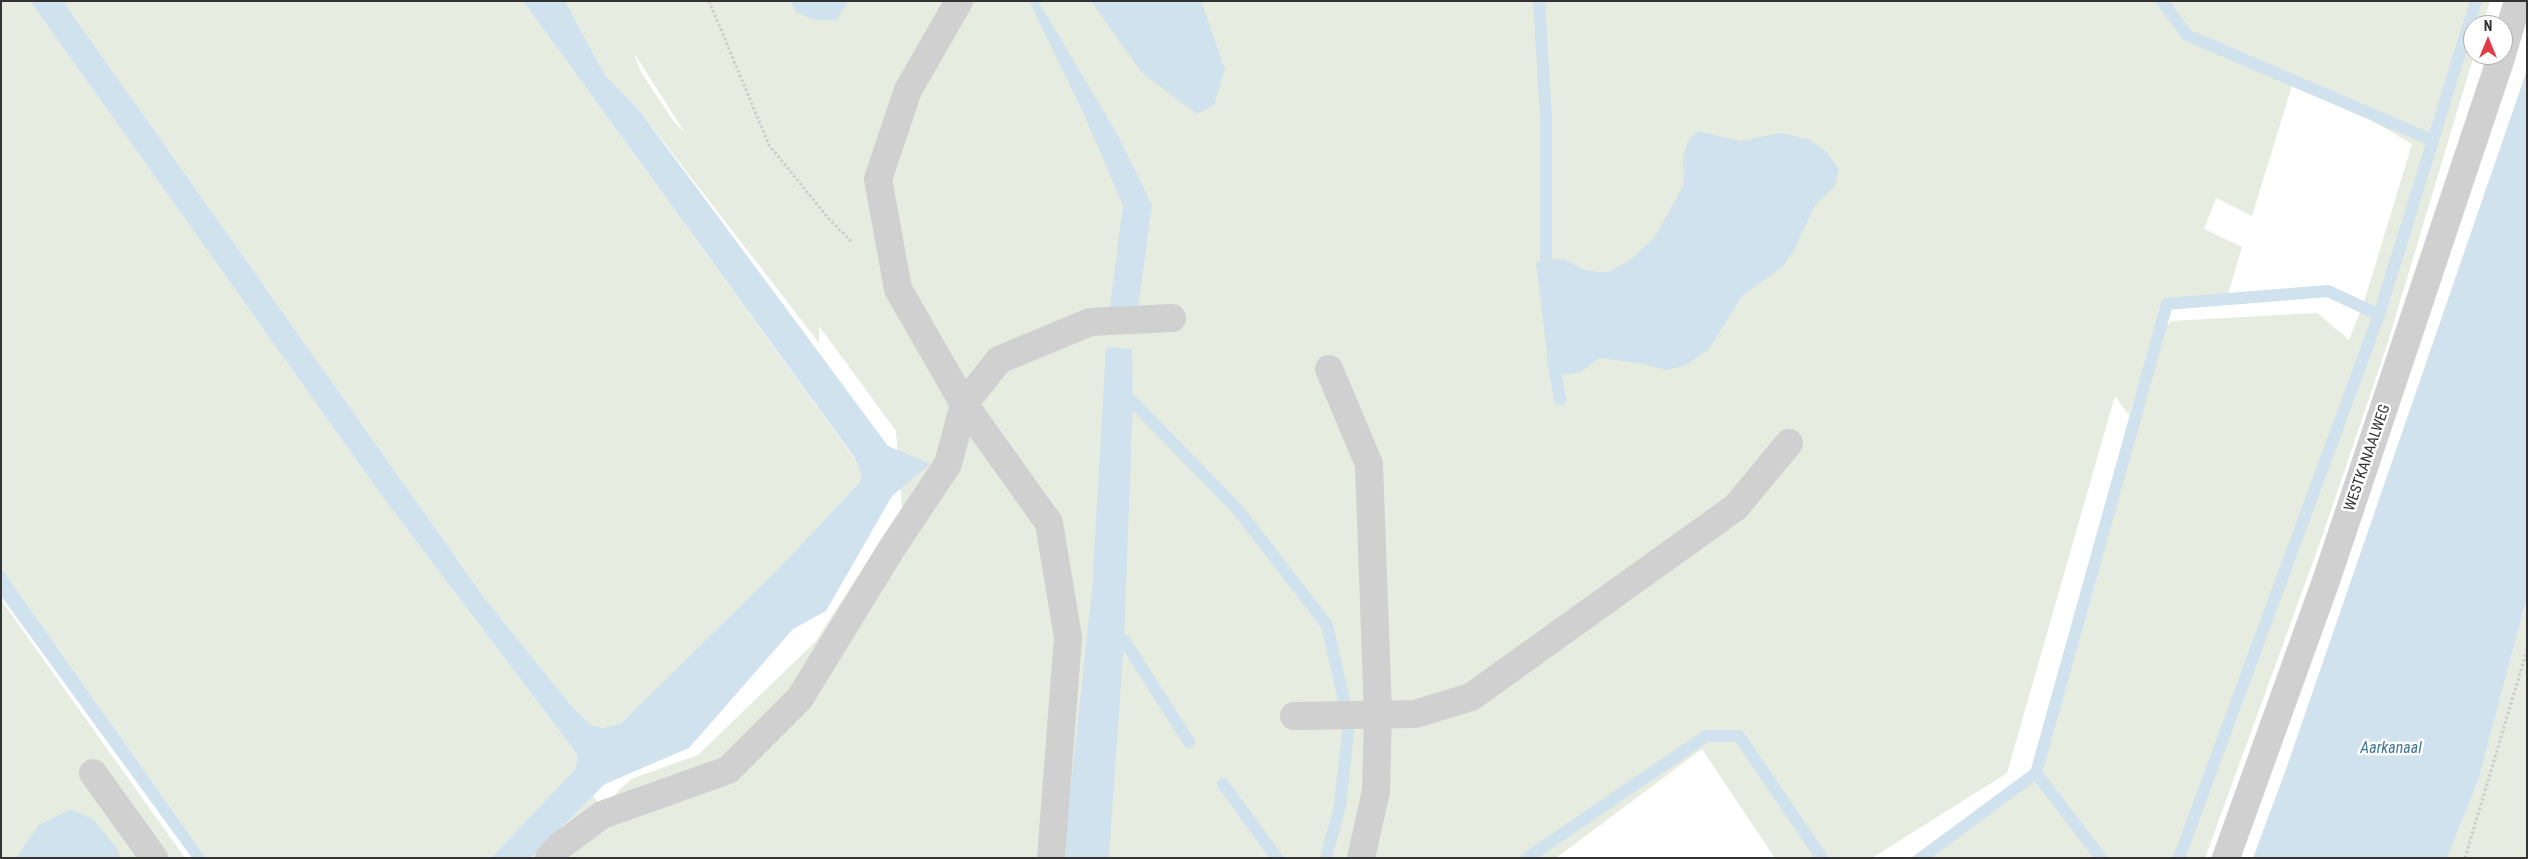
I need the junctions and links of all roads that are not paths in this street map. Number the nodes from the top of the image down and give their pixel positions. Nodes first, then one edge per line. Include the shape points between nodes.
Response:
1 (959, 1) edge
2 (2518, 1) edge
3 (2513, 18) edge
4 (2499, 65) edge
5 (1172, 318) dead end
6 (1330, 369) dead end
7 (964, 404) junction
8 (1789, 443) dead end
9 (1369, 715) junction
10 (1307, 716) dead end
11 (93, 773) dead end
12 (154, 858) edge
13 (549, 858) edge
14 (1051, 858) edge
15 (1361, 858) edge
16 (2226, 858) edge

1 - 7 street via 908,90 878,179 898,289
2 - 3 street
4 - 16 street, WESTKANAALWEG via 2327,578
5 - 7 street via 1090,322 999,360
6 - 9 street via 1369,464
7 - 13 street via 948,464 800,698 728,770 602,815
7 - 14 street via 1049,523 1068,638
8 - 9 street via 1736,507 1471,697 1415,714
9 - 10 street
9 - 15 street via 1376,790
11 - 12 street

